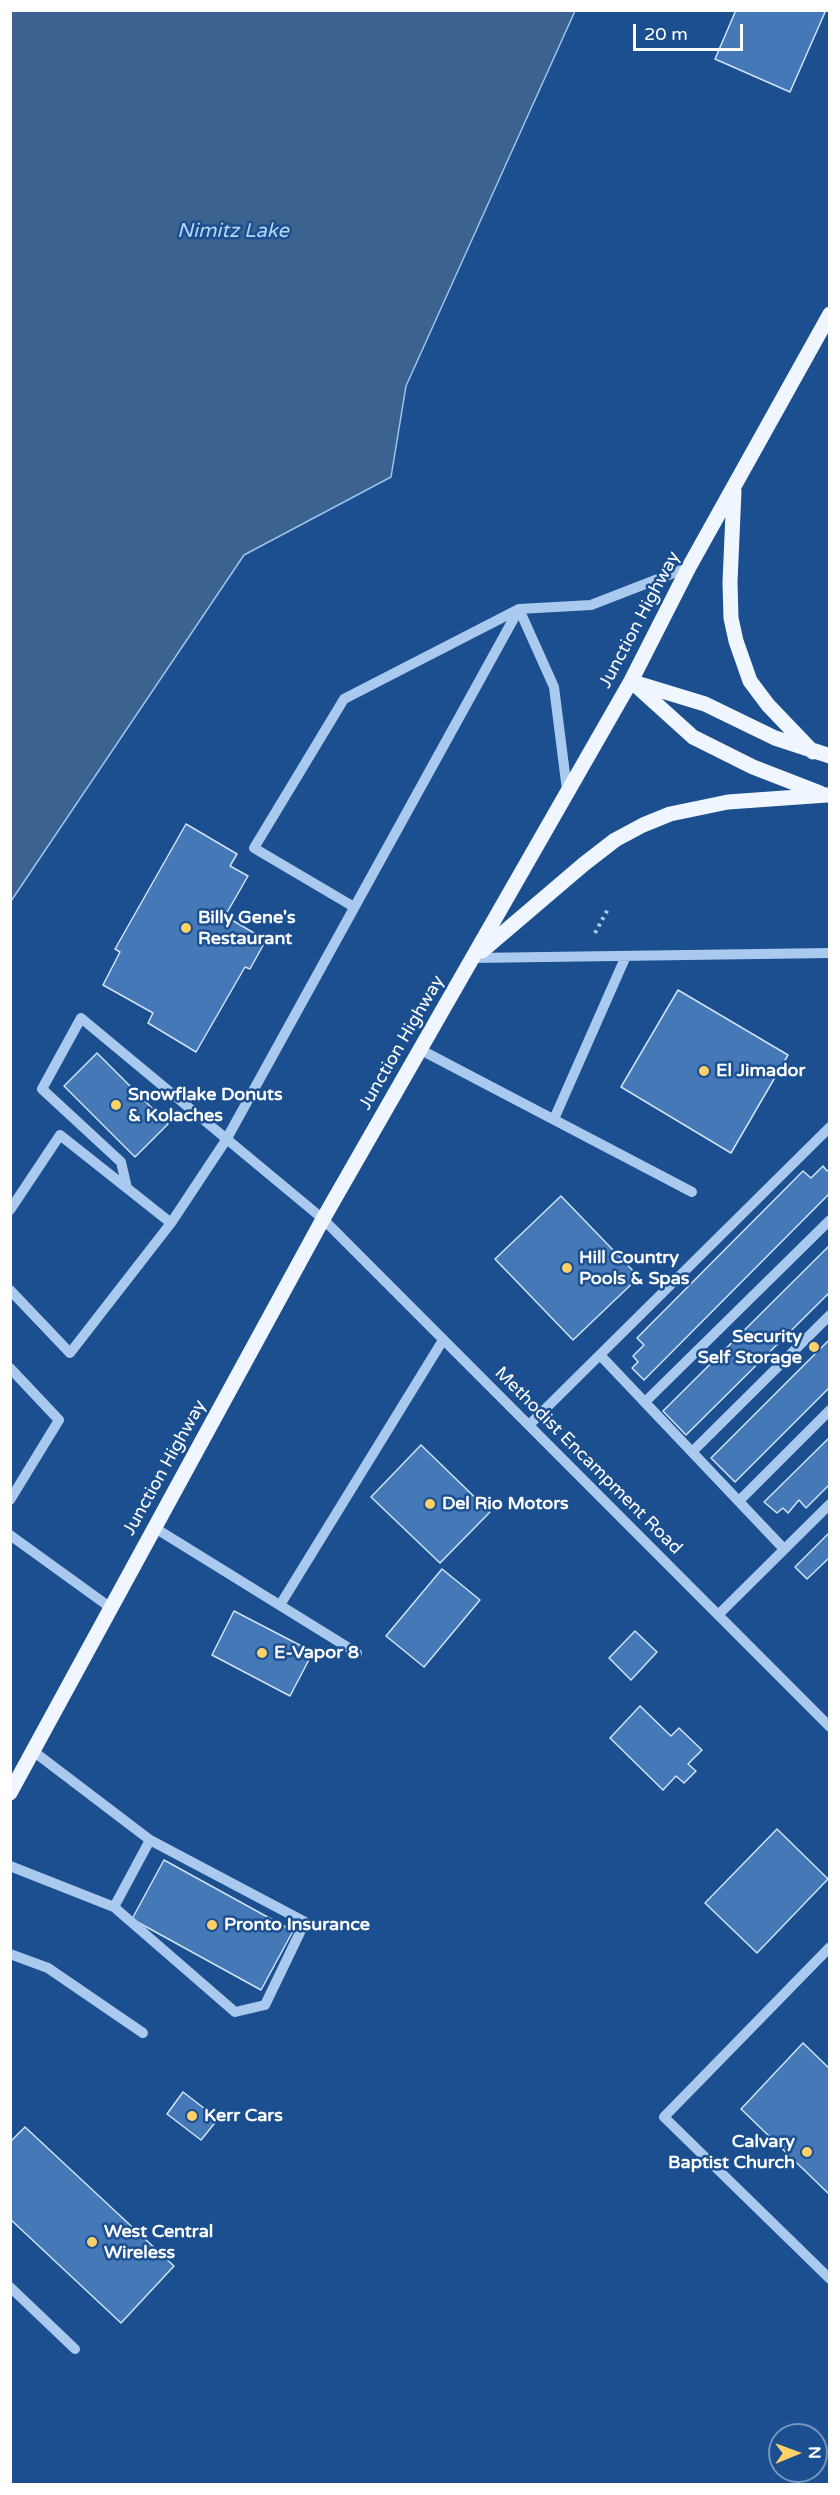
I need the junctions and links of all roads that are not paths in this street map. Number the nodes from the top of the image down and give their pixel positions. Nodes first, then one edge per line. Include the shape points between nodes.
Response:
1 (830, 314) edge
2 (734, 487) junction
3 (689, 567) junction
4 (519, 609) junction
5 (631, 681) junction
6 (813, 752) junction
7 (830, 756) edge
8 (567, 790) junction
9 (828, 796) edge
10 (354, 907) junction
11 (830, 953) edge
12 (626, 956) junction
13 (473, 958) junction
14 (421, 1050) junction
15 (554, 1119) junction
16 (830, 1127) edge
17 (226, 1140) junction
18 (127, 1188) junction
19 (692, 1192) dead end
20 (10, 1210) edge
21 (323, 1219) junction
22 (830, 1220) edge
23 (171, 1223) junction
24 (10, 1290) edge
25 (830, 1315) edge
26 (443, 1340) junction
27 (600, 1355) junction
28 (10, 1368) edge
29 (645, 1402) junction
30 (830, 1410) edge
31 (529, 1425) junction
32 (692, 1452) junction
33 (10, 1500) edge
34 (739, 1502) junction
35 (830, 1504) edge
36 (154, 1528) junction
37 (10, 1535) edge
38 (784, 1549) junction
39 (280, 1605) junction
40 (111, 1608) junction
41 (718, 1615) junction
42 (357, 1653) dead end
43 (830, 1727) edge
44 (33, 1751) junction
45 (10, 1792) edge
46 (150, 1840) junction
47 (10, 1866) edge
48 (114, 1907) junction
49 (830, 1947) edge
50 (10, 1954) edge
51 (143, 2033) dead end
52 (830, 2279) edge
53 (10, 2287) edge
54 (75, 2349) dead end

1 - 2 main road, Junction Highway
2 - 3 main road, Junction Highway
2 - 6 main road via 730,582 736,641 750,681
3 - 4 street via 591,605
3 - 5 main road, Junction Highway
4 - 8 street via 554,687
4 - 10 street
4 - 10 street via 344,699 254,848
5 - 6 main road via 705,704
5 - 8 main road, Junction Highway
5 - 9 main road via 693,737 753,767
6 - 7 main road
8 - 13 main road, Junction Highway
9 - 13 main road via 728,802 670,814 643,825 615,840
10 - 17 street
11 - 12 street
12 - 13 street
12 - 15 street
13 - 14 main road, Junction Highway
14 - 15 street
14 - 21 main road, Junction Highway
15 - 19 street
16 - 27 street
17 - 18 street, Methodist Encampment Road via 81,1018 42,1089 121,1162
17 - 21 street, Methodist Encampment Road
17 - 23 street
18 - 20 street via 60,1135
18 - 23 street
21 - 26 street, Methodist Encampment Road
21 - 36 main road, Junction Highway
22 - 29 street
23 - 24 street via 70,1353
25 - 32 street
26 - 31 street, Methodist Encampment Road
26 - 39 street
27 - 29 street
27 - 31 street
28 - 33 street via 59,1420
29 - 32 street
30 - 34 street
31 - 41 street, Methodist Encampment Road
32 - 34 street
34 - 38 street
35 - 38 street
36 - 39 street
36 - 40 main road, Junction Highway
37 - 40 street
38 - 41 street
39 - 42 street
40 - 44 main road, Junction Highway
41 - 43 street, Methodist Encampment Road
44 - 45 main road, Junction Highway
44 - 46 street
46 - 48 street
46 - 48 street via 305,1922 265,2006 235,2012
47 - 48 street
49 - 52 street via 664,2117
50 - 51 street via 48,1968
53 - 54 street

